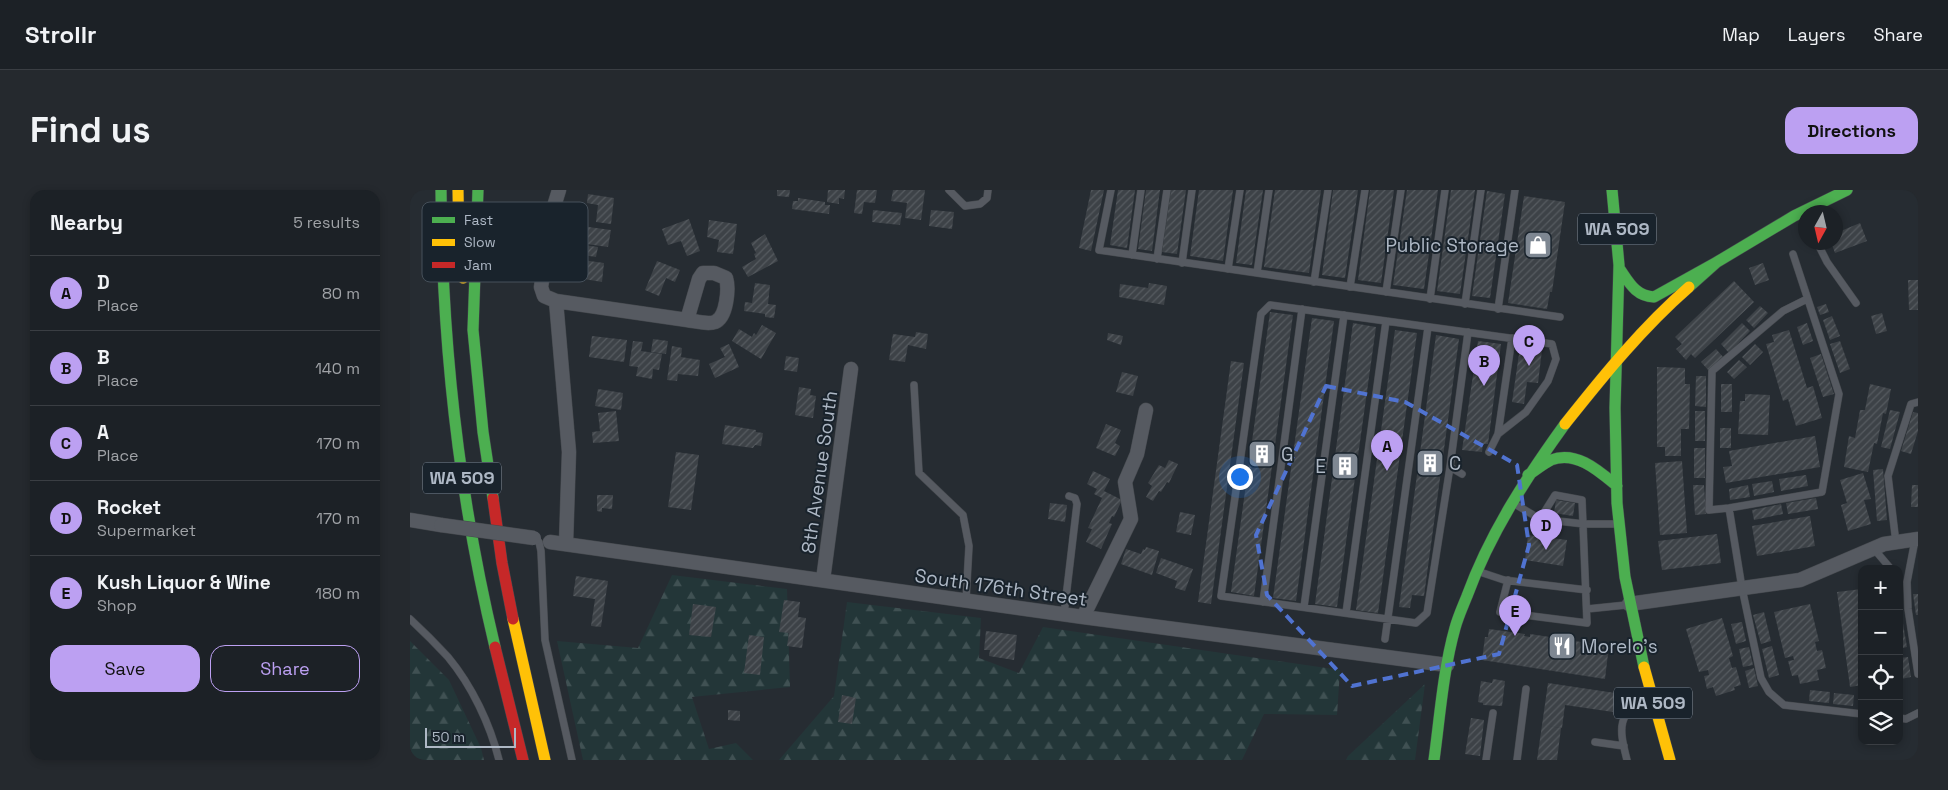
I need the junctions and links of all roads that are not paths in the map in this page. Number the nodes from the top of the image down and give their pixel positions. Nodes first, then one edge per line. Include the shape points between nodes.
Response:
1 (560, 190) edge
2 (949, 190) edge
3 (988, 190) edge
4 (1111, 190) edge
5 (1141, 190) edge
6 (1166, 190) edge
7 (1192, 190) edge
8 (1240, 190) edge
9 (1269, 190) edge
10 (1328, 190) edge
11 (1364, 190) edge
12 (1401, 190) edge
13 (1445, 190) edge
14 (1482, 190) edge
15 (1515, 190) edge
16 (1612, 190) edge
17 (1847, 190) edge
18 (555, 202) edge
19 (1822, 205) edge
20 (1798, 219) edge
21 (1821, 250) edge
22 (1792, 254) dead end
23 (1132, 255) junction
24 (1157, 259) junction
25 (1182, 262) junction
26 (1717, 262) junction
27 (1619, 268) junction
28 (1228, 269) junction
29 (1257, 273) junction
30 (442, 282) edge
31 (463, 282) edge
32 (475, 282) edge
33 (542, 282) edge
34 (1314, 282) junction
35 (1350, 287) junction
36 (1386, 292) junction
37 (1430, 298) junction
38 (1807, 299) junction
39 (556, 301) junction
40 (1856, 303) dead end
41 (1466, 304) junction
42 (1498, 308) junction
43 (1302, 309) junction
44 (1344, 315) junction
45 (1560, 318) dead end
46 (687, 320) dead end
47 (1386, 321) junction
48 (1428, 327) junction
49 (473, 330) junction
50 (1468, 332) junction
51 (1512, 338) junction
52 (1616, 360) junction
53 (852, 369) dead end
54 (914, 385) dead end
55 (1918, 402) edge
56 (1146, 410) dead end
57 (1498, 434) junction
58 (1489, 452) dead end
59 (1450, 467) junction
60 (1462, 474) dead end
61 (1528, 474) junction
62 (1617, 486) junction
63 (1069, 496) dead end
64 (1512, 502) junction
65 (1729, 508) junction
66 (1540, 519) junction
67 (410, 520) edge
68 (1584, 524) junction
69 (1620, 524) junction
70 (534, 538) joint
71 (1916, 539) edge
72 (550, 542) dead end
73 (1896, 543) junction
74 (566, 544) junction
75 (1874, 549) junction
76 (1888, 565) edge
77 (1476, 571) junction
78 (1903, 579) edge
79 (823, 580) junction
80 (1508, 580) junction
81 (1907, 582) junction
82 (1742, 588) junction
83 (1587, 590) junction
84 (966, 600) junction
85 (1263, 602) junction
86 (1629, 604) junction
87 (1304, 608) junction
88 (1587, 609) junction
89 (1346, 613) junction
90 (1064, 614) junction
91 (1084, 617) junction
92 (410, 619) edge
93 (1388, 619) junction
94 (1385, 639) dead end
95 (1447, 665) junction
96 (1918, 674) edge
97 (1526, 690) dead end
98 (1649, 692) junction
99 (1494, 713) dead end
100 (1918, 713) edge
101 (1858, 714) edge
102 (1903, 719) edge
103 (1595, 742) dead end
104 (1624, 746) junction
105 (499, 760) edge
106 (523, 760) edge
107 (545, 760) edge
108 (572, 760) edge
109 (1434, 760) edge
110 (1486, 760) edge
111 (1517, 760) edge
112 (1627, 760) edge
113 (1670, 760) edge

1 - 18 street
2 - 3 lane via 965,206 980,204 987,198
4 - 23 lane via 1099,250
5 - 23 lane
6 - 24 lane
7 - 25 lane
8 - 28 lane
9 - 29 lane
10 - 34 lane
11 - 35 lane
12 - 36 lane
13 - 37 lane
14 - 41 lane
15 - 42 lane
16 - 27 main road, WA 509
17 - 19 main road
20 - 26 main road
21 - 40 lane
22 - 38 lane
23 - 24 lane
24 - 25 lane
25 - 28 lane
26 - 27 main road via 1654,297 1635,291
26 - 52 main road via 1660,312
27 - 52 main road, WA 509
28 - 29 lane
29 - 34 lane
30 - 106 main road, WA 509 via 461,472 479,574
31 - 49 main road
32 - 49 main road, WA 509
33 - 39 street via 544,296
34 - 35 lane
35 - 36 lane
36 - 37 lane
37 - 41 lane
38 - 65 lane via 1783,311 1712,371 1709,510
38 - 65 lane via 1839,394 1822,492
39 - 46 street
39 - 74 street via 569,452
41 - 42 lane
42 - 45 lane
43 - 44 lane
43 - 85 lane
43 - 85 lane via 1270,305 1261,314 1221,596
44 - 47 lane
44 - 87 lane
47 - 48 lane
47 - 89 lane
48 - 50 lane
48 - 93 lane
49 - 107 main road, WA 509 via 483,432 502,563
50 - 51 lane
50 - 59 lane
51 - 57 lane
51 - 57 lane via 1552,344 1556,359 1548,381 1526,412
52 - 61 main road
52 - 62 main road, WA 509
53 - 79 street, 8th Avenue South
54 - 84 lane via 919,474 962,515 969,546
55 - 73 lane via 1911,404 1888,476
56 - 91 street via 1137,454 1125,482 1132,520
57 - 58 lane
59 - 60 lane
59 - 93 lane via 1427,613 1416,623
61 - 62 main road via 1555,459 1573,459 1593,466
61 - 64 main road
62 - 69 main road, WA 509
63 - 90 lane via 1075,498 1077,504
64 - 66 lane
64 - 77 main road
65 - 82 lane
66 - 68 lane
66 - 68 lane via 1555,495 1582,500
67 - 70 street, bridge
68 - 69 lane
68 - 83 lane
69 - 86 main road, WA 509
70 - 108 lane via 539,542 541,551 545,640
71 - 73 street
71 - 81 lane
72 - 74 street, South 176th Street
73 - 75 street
74 - 79 street, South 176th Street
75 - 76 lane
75 - 82 street via 1800,580
77 - 80 lane
77 - 95 main road via 1455,627
78 - 81 lane
79 - 84 street, South 176th Street
80 - 83 lane
80 - 88 lane via 1500,612 1587,623
81 - 96 lane
82 - 86 street
82 - 101 lane via 1761,678 1775,699 1784,705
83 - 88 lane
84 - 90 street, South 176th Street
85 - 87 lane
86 - 88 lane
86 - 98 main road, WA 509
87 - 89 lane
89 - 93 lane
90 - 91 street, South 176th Street
91 - 95 street, South 176th Street
92 - 105 lane via 448,658 470,690 485,718
93 - 94 lane
95 - 109 main road
97 - 111 lane
98 - 104 lane via 1626,712 1621,737
98 - 113 main road, WA 509
99 - 110 lane
100 - 102 lane
103 - 104 lane
104 - 112 lane

